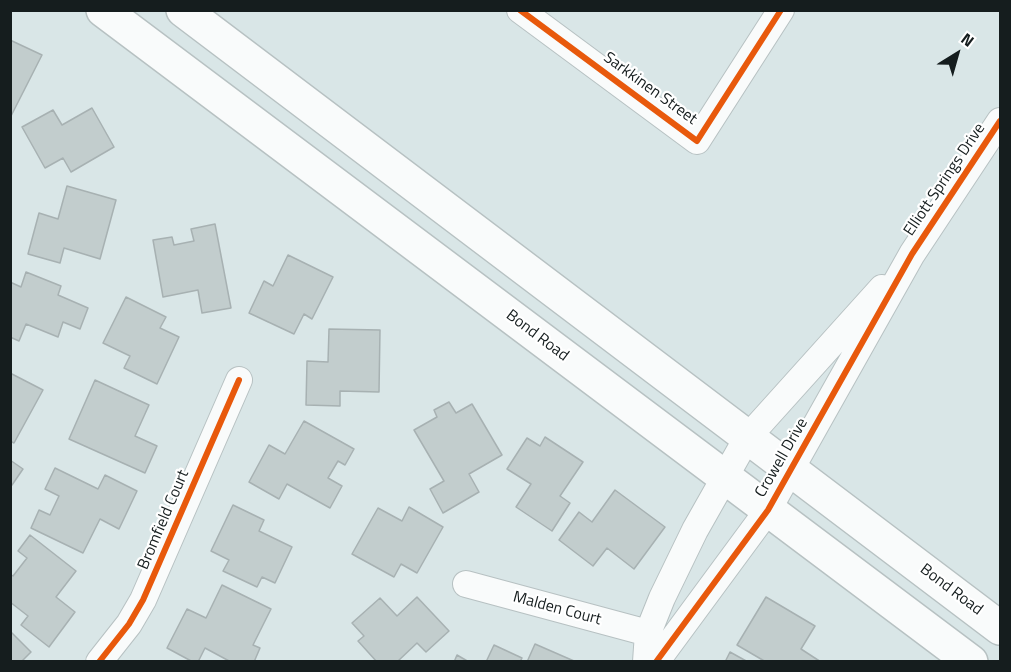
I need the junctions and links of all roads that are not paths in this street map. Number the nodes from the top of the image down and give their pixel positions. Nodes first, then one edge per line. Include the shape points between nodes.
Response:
1 (103, 10) edge
2 (183, 10) edge
3 (520, 10) edge
4 (781, 10) edge
5 (1000, 121) edge
6 (912, 254) junction
7 (239, 380) dead end
8 (747, 438) junction
9 (791, 471) junction
10 (725, 477) junction
11 (768, 510) junction
12 (466, 584) dead end
13 (1000, 628) edge
14 (648, 633) junction
15 (99, 662) edge
16 (646, 662) edge
17 (656, 662) edge
18 (971, 662) edge

1 - 10 main road, Bond Road
2 - 8 main road, Bond Road
3 - 4 street, Sarkkinen Street via 697,141
5 - 6 street, Elliott Springs Drive
6 - 8 street, Crowell Drive
6 - 9 street, Crowell Drive
7 - 15 street, Bromfield Court via 143,600
8 - 9 main road, Bond Road
8 - 10 street, Crowell Drive
9 - 11 street, Crowell Drive
9 - 13 main road, Bond Road
10 - 11 main road, Bond Road
10 - 14 street, Crowell Drive via 695,530
11 - 17 street, Crowell Drive
11 - 18 main road, Bond Road
12 - 14 street, Malden Court
14 - 16 street, Crowell Drive

